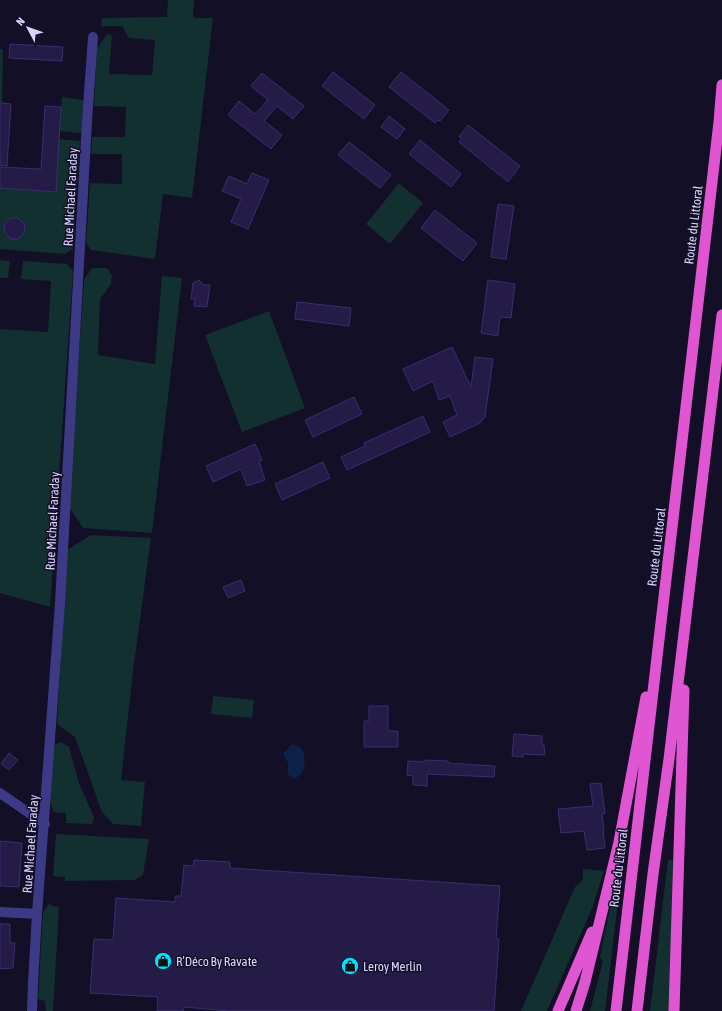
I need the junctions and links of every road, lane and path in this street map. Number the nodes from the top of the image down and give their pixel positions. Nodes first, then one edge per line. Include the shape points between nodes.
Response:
1 (93, 37) dead end
2 (722, 85) edge
3 (722, 315) edge
4 (664, 602) junction
5 (687, 615) junction
6 (0, 793) edge
7 (44, 824) junction
8 (604, 902) junction
9 (0, 912) edge
10 (37, 914) junction
11 (33, 1009) edge
12 (558, 1011) edge
13 (576, 1011) edge
14 (616, 1011) edge
15 (637, 1011) edge
16 (674, 1011) edge

1 - 7 street, Rue Michael Faraday via 61,595
2 - 4 highway, Route du Littoral
3 - 5 highway
4 - 8 highway via 619,842
4 - 14 highway, Route du Littoral
5 - 15 highway
5 - 16 highway
6 - 7 street
7 - 10 street, Rue Michael Faraday
8 - 12 highway
8 - 13 highway
9 - 10 street
10 - 11 street, Rue Michael Faraday

